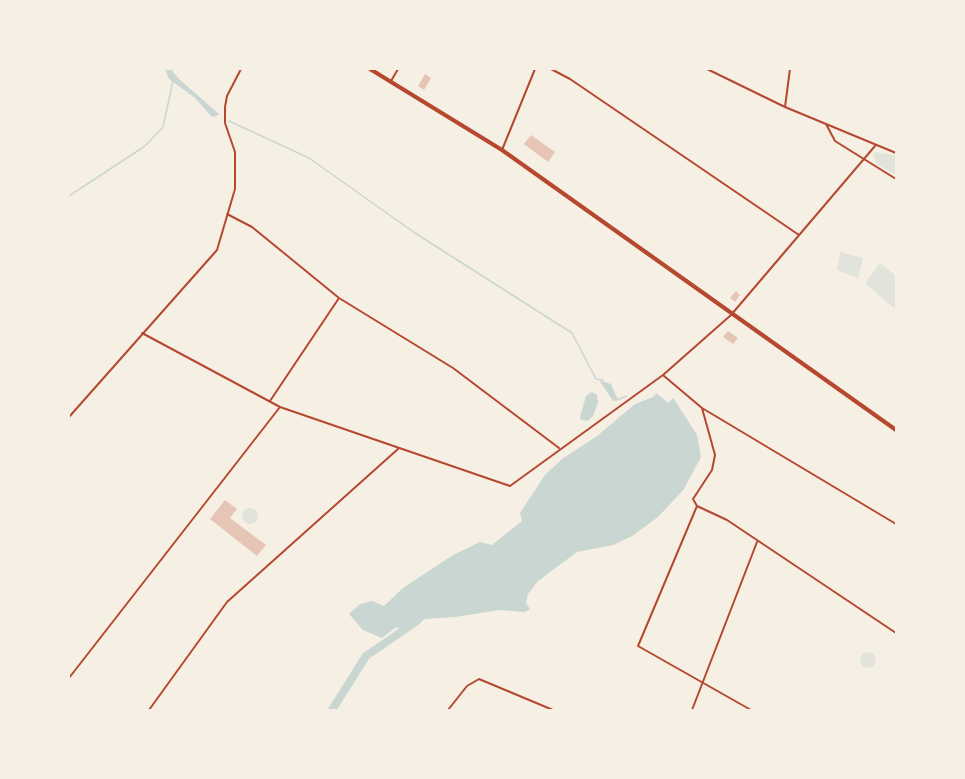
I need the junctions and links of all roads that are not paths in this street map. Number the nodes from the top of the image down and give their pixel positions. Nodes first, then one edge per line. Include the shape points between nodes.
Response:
1 (241, 69) edge
2 (370, 69) edge
3 (398, 69) edge
4 (535, 69) edge
5 (551, 69) edge
6 (707, 69) edge
7 (790, 69) edge
8 (391, 81) junction
9 (785, 107) junction
10 (826, 124) junction
11 (875, 146) junction
12 (502, 150) junction
13 (896, 153) edge
14 (863, 160) junction
15 (896, 179) edge
16 (227, 214) junction
17 (799, 235) junction
18 (339, 298) junction
19 (731, 315) junction
20 (142, 333) junction
21 (663, 375) junction
22 (270, 401) junction
23 (280, 407) junction
24 (702, 408) junction
25 (69, 417) edge
26 (896, 430) edge
27 (398, 448) junction
28 (560, 448) junction
29 (697, 506) junction
30 (896, 524) edge
31 (757, 542) junction
32 (896, 633) edge
33 (69, 678) edge
34 (703, 682) junction
35 (149, 710) edge
36 (448, 710) edge
37 (553, 710) edge
38 (692, 710) edge
39 (751, 710) edge

1 - 16 street via 225,107 225,123 236,152 235,189
2 - 8 main road
3 - 8 street
4 - 12 street
5 - 17 street
6 - 9 street
7 - 9 street
8 - 12 main road
9 - 10 street
10 - 11 street
10 - 14 street via 835,141
11 - 13 street
11 - 14 street
12 - 19 main road
14 - 15 street
14 - 17 street
16 - 18 street via 252,226
16 - 20 street via 217,250
17 - 19 street
18 - 22 street
18 - 28 street via 453,368
19 - 21 street
19 - 26 main road
20 - 22 street
20 - 25 street
21 - 24 street
21 - 28 street
22 - 23 street
23 - 27 street
23 - 33 street
24 - 29 street via 715,455 712,470 693,500
24 - 30 street
27 - 28 street via 510,486
27 - 35 street via 227,602
29 - 31 street via 727,520
29 - 34 street via 638,646
31 - 32 street
31 - 34 street
34 - 38 street
34 - 39 street
36 - 37 street via 467,686 479,679

